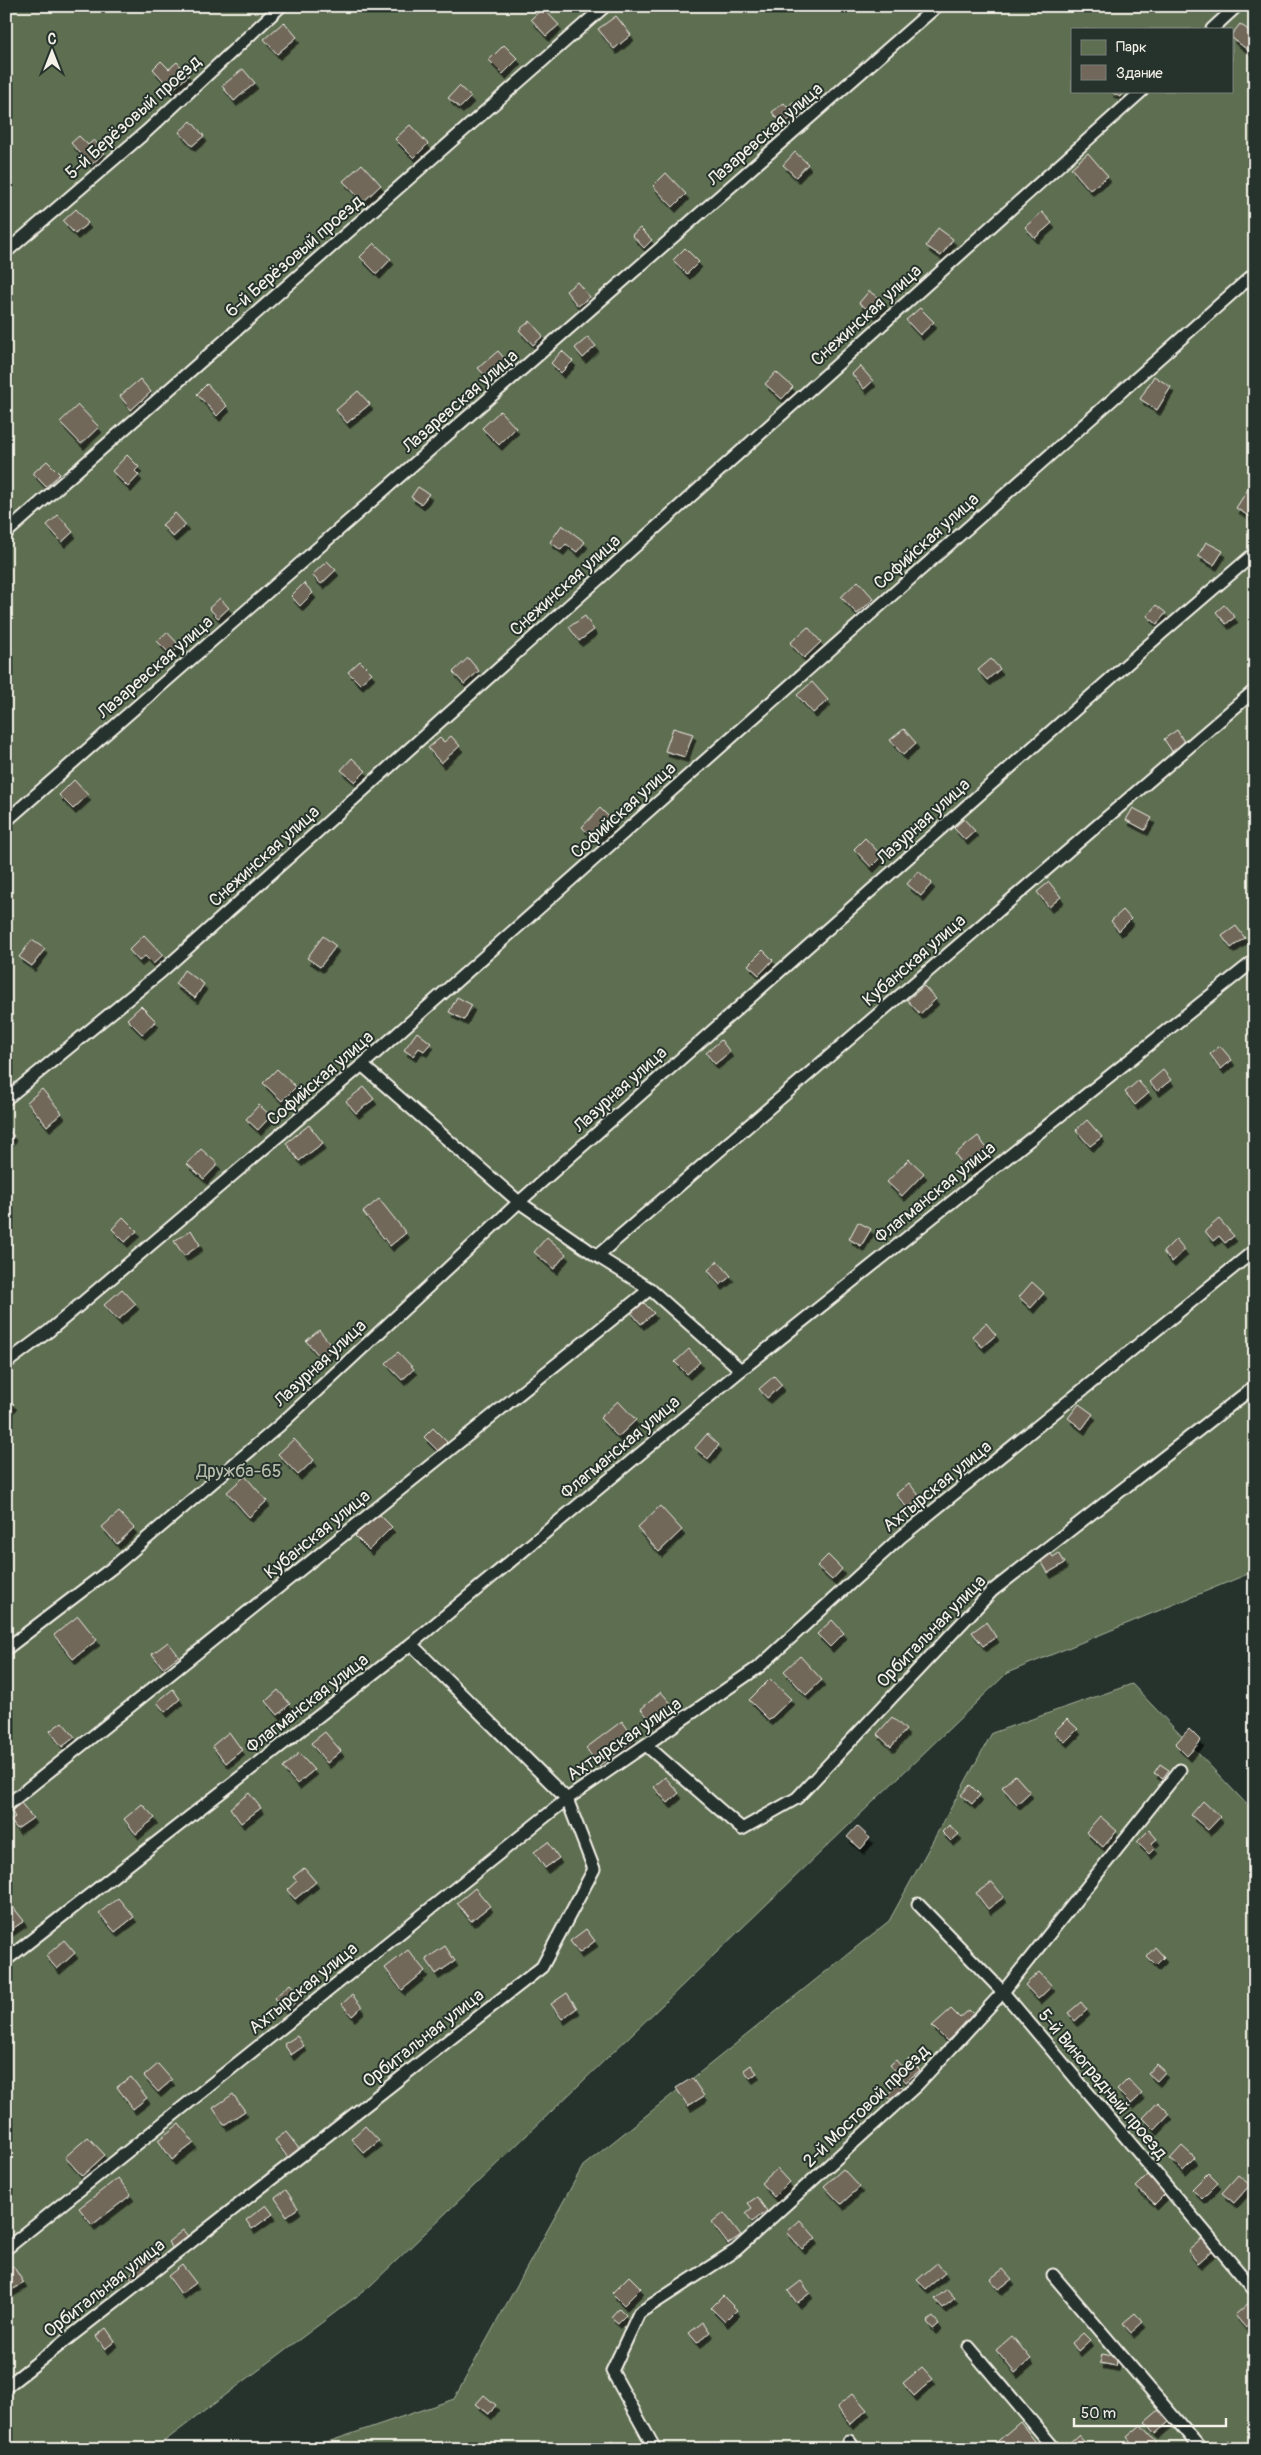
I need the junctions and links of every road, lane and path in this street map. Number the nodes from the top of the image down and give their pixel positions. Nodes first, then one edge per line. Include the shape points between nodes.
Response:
1 (281, 6) edge
2 (605, 6) edge
3 (937, 6) edge
4 (1237, 6) edge
5 (1213, 28) edge
6 (1141, 92) edge
7 (6, 252) edge
8 (1255, 273) edge
9 (6, 533) edge
10 (1255, 553) edge
11 (1255, 690) edge
12 (6, 821) edge
13 (1255, 960) edge
14 (362, 1065) junction
15 (6, 1099) edge
16 (519, 1202) junction
17 (1255, 1250) edge
18 (597, 1256) junction
19 (650, 1289) junction
20 (6, 1363) edge
21 (740, 1370) junction
22 (1255, 1386) edge
23 (412, 1644) junction
24 (6, 1649) edge
25 (646, 1745) junction
26 (1180, 1770) dead end
27 (567, 1799) junction
28 (6, 1806) edge
29 (918, 1904) dead end
30 (6, 1960) edge
31 (1002, 1992) junction
32 (6, 2249) edge
33 (1053, 2275) dead end
34 (1255, 2291) edge
35 (969, 2347) dead end
36 (6, 2387) edge
37 (655, 2449) edge
38 (1055, 2449) edge
39 (1201, 2449) edge

1 - 7 lane, 5-й Берёзовый проезд via 147,131
2 - 9 lane, 6-й Берёзовый проезд
3 - 12 lane, Лазаревская улица
4 - 5 lane
6 - 15 lane, Снежинская улица via 161,972
8 - 14 lane, Софийская улица
10 - 16 lane, Лазурная улица
11 - 18 lane, Кубанская улица
13 - 21 lane, Флагманская улица
14 - 16 lane
14 - 20 lane, Софийская улица via 49,1331
16 - 18 lane
16 - 24 lane, Лазурная улица via 280,1425 112,1568
17 - 25 lane, Ахтырская улица via 901,1537 760,1666
18 - 19 lane
19 - 21 lane
19 - 28 lane, Кубанская улица
21 - 23 lane, Флагманская улица
22 - 25 lane, Орбитальная улица via 992,1591 797,1798 742,1829
23 - 27 lane, Орбитальная улица
23 - 30 lane, Флагманская улица
25 - 27 lane, Ахтырская улица
26 - 31 lane, 2-й Мостовой проезд
27 - 32 lane, Ахтырская улица
27 - 36 lane, Орбитальная улица via 594,1868 542,1967
29 - 31 lane, 5-й Виноградный проезд
31 - 34 lane, 5-й Виноградный проезд
31 - 37 lane, 2-й Мостовой проезд via 916,2085 736,2250 639,2313 612,2371
33 - 39 lane
35 - 38 lane

